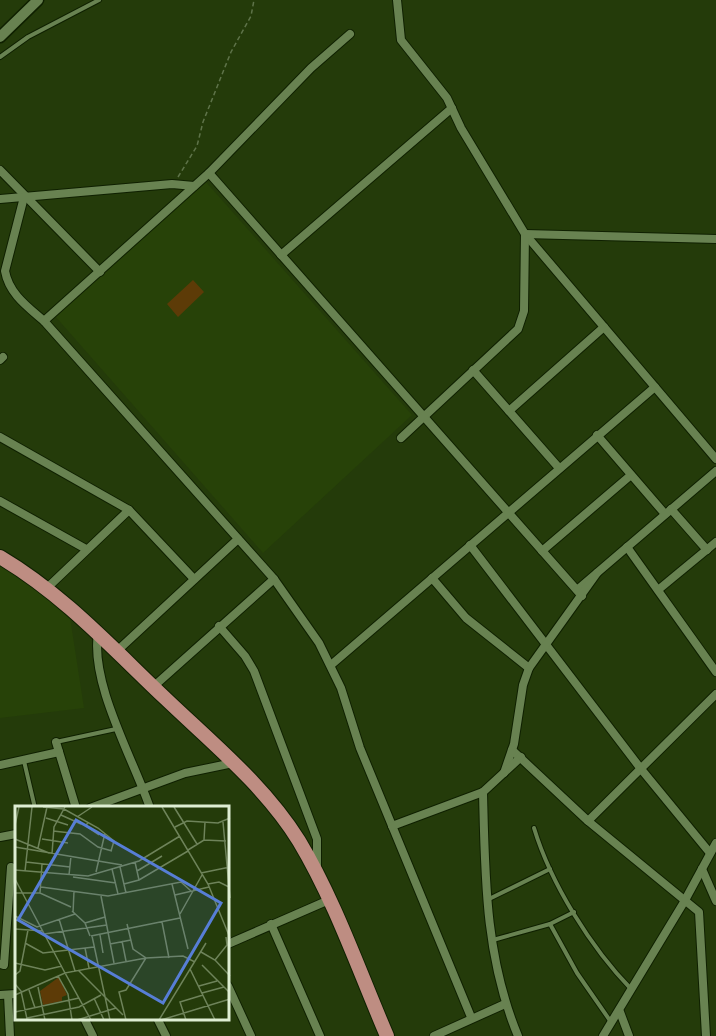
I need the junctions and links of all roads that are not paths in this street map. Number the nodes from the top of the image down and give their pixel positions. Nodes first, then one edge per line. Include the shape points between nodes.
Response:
1 (38, 0) edge
2 (99, 0) edge
3 (397, 0) edge
4 (350, 34) dead end
5 (0, 37) edge
6 (0, 57) edge
7 (452, 108) junction
8 (0, 170) edge
9 (209, 173) junction
10 (194, 186) junction
11 (24, 197) junction
12 (0, 199) edge
13 (525, 234) junction
14 (716, 239) edge
15 (281, 255) junction
16 (100, 272) junction
17 (44, 321) junction
18 (604, 327) junction
19 (473, 370) junction
20 (655, 387) junction
21 (509, 411) junction
22 (424, 416) junction
23 (597, 435) junction
24 (0, 437) edge
25 (401, 438) dead end
26 (716, 459) edge
27 (559, 468) junction
28 (716, 471) edge
29 (631, 475) junction
30 (0, 501) edge
31 (129, 510) junction
32 (508, 512) junction
33 (668, 512) junction
34 (238, 539) junction
35 (716, 542) edge
36 (470, 545) junction
37 (627, 547) junction
38 (86, 549) junction
39 (706, 550) junction
40 (542, 551) junction
41 (0, 557) edge
42 (432, 578) junction
43 (194, 579) junction
44 (274, 579) junction
45 (47, 588) junction
46 (658, 590) junction
47 (579, 593) junction
48 (219, 626) junction
49 (98, 633) junction
50 (546, 645) junction
51 (117, 651) junction
52 (331, 666) junction
53 (529, 668) junction
54 (716, 672) edge
55 (153, 687) junction
56 (716, 694) edge
57 (120, 728) junction
58 (56, 742) joint
59 (512, 750) junction
60 (59, 752) junction
61 (521, 758) junction
62 (24, 760) junction
63 (233, 764) junction
64 (0, 765) edge
65 (641, 769) junction
66 (504, 773) junction
67 (144, 789) junction
68 (483, 792) junction
69 (35, 806) edge
70 (75, 806) edge
71 (101, 806) edge
72 (149, 806) edge
73 (588, 821) junction
74 (392, 826) junction
75 (534, 828) dead end
76 (15, 834) edge
77 (0, 837) edge
78 (716, 843) edge
79 (710, 854) junction
80 (11, 867) dead end
81 (550, 869) junction
82 (702, 869) junction
83 (317, 875) junction
84 (329, 900) junction
85 (486, 900) junction
86 (716, 901) edge
87 (684, 902) junction
88 (574, 912) junction
89 (12, 915) edge
90 (271, 924) junction
91 (550, 924) junction
92 (491, 940) junction
93 (230, 943) edge
94 (0, 964) edge
95 (230, 991) edge
96 (632, 991) junction
97 (8, 995) edge
98 (505, 1004) junction
99 (620, 1012) junction
100 (471, 1017) junction
101 (86, 1021) edge
102 (158, 1021) edge
103 (612, 1023) junction
104 (10, 1036) edge
105 (93, 1036) edge
106 (166, 1036) edge
107 (250, 1036) edge
108 (320, 1036) edge
109 (387, 1036) edge
110 (434, 1036) edge
111 (518, 1036) edge
112 (603, 1036) edge
113 (629, 1036) edge
114 (706, 1036) edge

1 - 5 street
2 - 6 lane via 28,37
3 - 7 street via 401,40
4 - 9 street via 311,68
7 - 13 street
7 - 15 street
8 - 11 street
9 - 10 street
9 - 15 street
10 - 11 street via 172,184
10 - 16 street
11 - 12 street
11 - 16 street
11 - 17 street via 5,271 16,297
13 - 14 street
13 - 18 street
13 - 19 street via 522,321
15 - 22 street
16 - 17 street
17 - 34 street
18 - 20 street
18 - 21 street
19 - 21 street
19 - 22 street
20 - 23 street
20 - 26 street
21 - 27 street
22 - 25 street
22 - 32 street
23 - 27 street
23 - 29 street
24 - 31 street
27 - 32 street
28 - 33 street
29 - 33 street
29 - 40 street
30 - 38 street
31 - 38 street
31 - 43 street
32 - 36 street
32 - 40 street
33 - 37 street
33 - 39 street
34 - 43 street
34 - 44 street
35 - 39 street
36 - 42 street
36 - 50 street
37 - 46 street
37 - 47 street
38 - 45 street
39 - 46 street
40 - 47 street
41 - 45 main road
42 - 52 street
42 - 53 street via 474,626
43 - 51 street
44 - 48 street
44 - 52 street
45 - 49 main road
46 - 54 street
47 - 50 street
48 - 55 street
48 - 83 street via 254,671 317,839
49 - 51 main road
49 - 57 street via 100,680
50 - 53 street
50 - 65 street
51 - 55 main road
52 - 74 street
53 - 59 street
55 - 63 main road
56 - 65 street
57 - 58 lane
57 - 67 street
58 - 60 street
59 - 61 street
59 - 66 street
60 - 62 street
60 - 70 street
61 - 66 street
61 - 73 street
62 - 64 street
62 - 69 lane
63 - 67 street via 185,773
63 - 83 main road via 267,797
65 - 73 street
65 - 79 street
66 - 68 street
67 - 71 street
67 - 72 street
68 - 74 street
68 - 85 street
73 - 87 street
74 - 100 street
75 - 81 lane
76 - 77 street
78 - 79 street
79 - 82 street
80 - 89 street
81 - 85 lane
81 - 88 lane
82 - 86 street
82 - 87 street
83 - 84 main road
84 - 90 street
84 - 109 main road
85 - 92 street
87 - 96 street
87 - 114 street via 699,912
88 - 91 lane
88 - 96 lane
89 - 94 street via 4,964
90 - 93 street
90 - 108 street
91 - 92 lane
91 - 103 lane via 577,973
92 - 98 street
95 - 107 street
96 - 99 street
97 - 104 street
98 - 100 street
98 - 111 street
99 - 103 street
99 - 113 street
100 - 110 street
101 - 105 street
102 - 106 street
103 - 112 street

